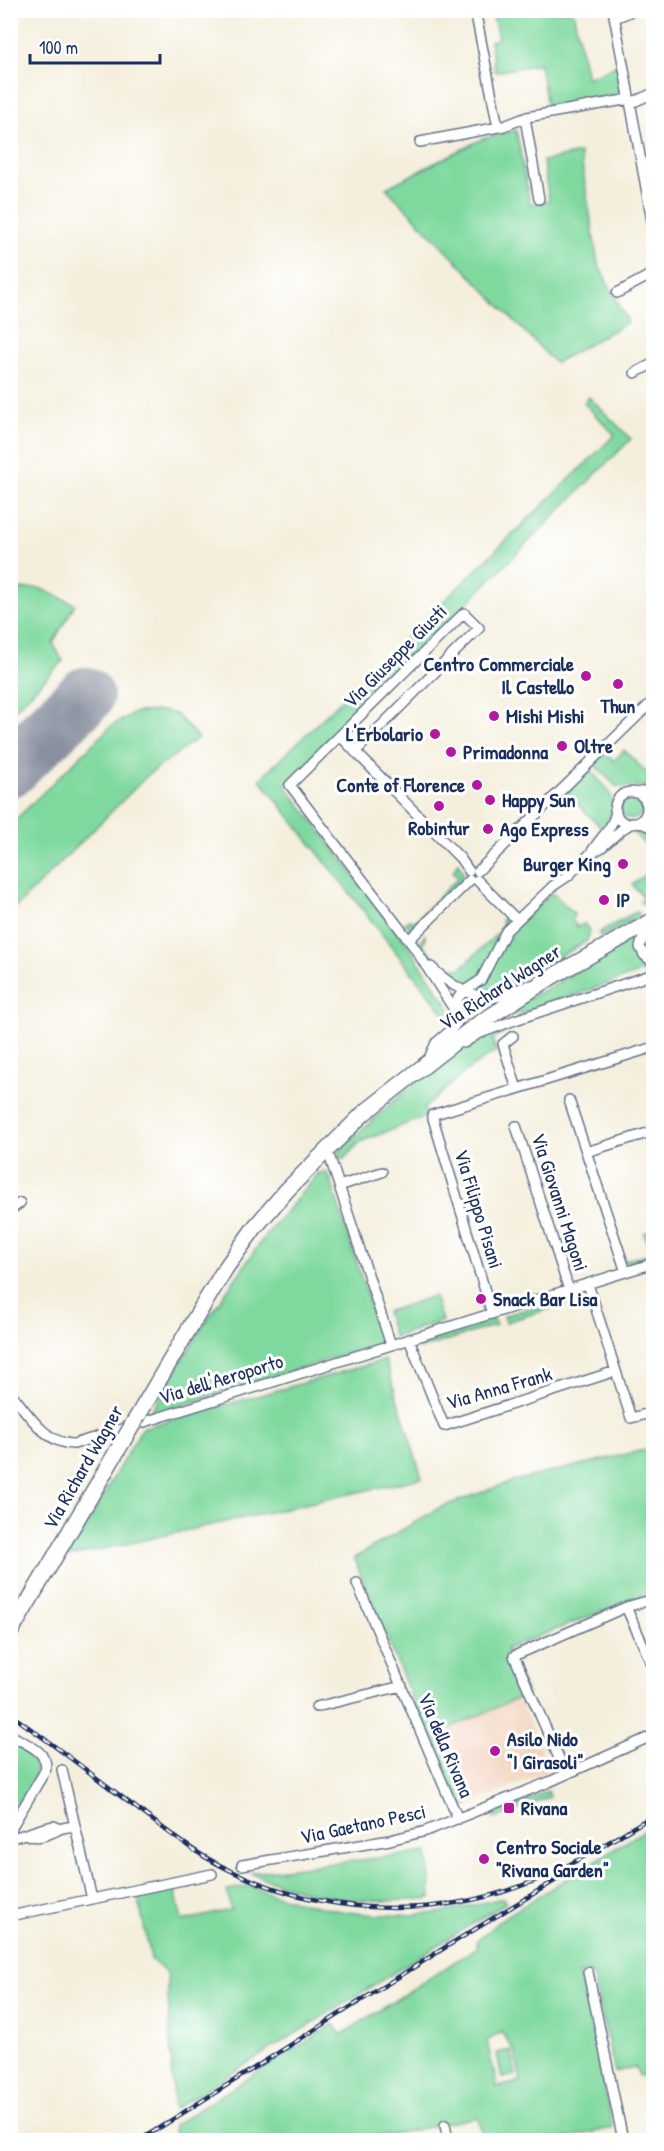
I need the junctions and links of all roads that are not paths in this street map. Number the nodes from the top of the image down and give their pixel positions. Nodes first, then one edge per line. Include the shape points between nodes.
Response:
1 (475, 10) edge
2 (634, 10) edge
3 (614, 14) edge
4 (654, 93) edge
5 (630, 101) junction
6 (525, 118) junction
7 (498, 128) junction
8 (420, 142) dead end
9 (654, 175) edge
10 (644, 180) junction
11 (650, 190) edge
12 (540, 199) dead end
13 (654, 231) edge
14 (654, 273) edge
15 (617, 293) dead end
16 (654, 363) edge
17 (635, 373) dead end
18 (654, 700) edge
19 (339, 736) junction
20 (355, 752) junction
21 (654, 791) edge
22 (636, 793) junction
23 (647, 808) junction
24 (616, 810) junction
25 (634, 823) junction
26 (654, 828) edge
27 (591, 853) junction
28 (474, 876) junction
29 (517, 920) junction
30 (654, 920) edge
31 (654, 928) edge
32 (411, 944) junction
33 (654, 963) edge
34 (654, 974) edge
35 (538, 984) junction
36 (464, 991) junction
37 (457, 1014) junction
38 (513, 1036) dead end
39 (654, 1047) edge
40 (423, 1067) junction
41 (517, 1089) junction
42 (569, 1100) dead end
43 (379, 1103) junction
44 (516, 1126) dead end
45 (654, 1131) edge
46 (586, 1152) junction
47 (330, 1158) junction
48 (382, 1172) dead end
49 (339, 1186) junction
50 (20, 1203) dead end
51 (10, 1210) edge
52 (654, 1263) edge
53 (626, 1272) junction
54 (588, 1284) junction
55 (570, 1290) junction
56 (492, 1314) junction
57 (194, 1322) junction
58 (409, 1339) junction
59 (391, 1345) junction
60 (616, 1371) junction
61 (10, 1392) edge
62 (654, 1412) edge
63 (357, 1583) dead end
64 (654, 1599) edge
65 (626, 1607) junction
66 (10, 1633) edge
67 (654, 1669) edge
68 (402, 1686) junction
69 (316, 1707) dead end
70 (10, 1735) edge
71 (654, 1735) edge
72 (62, 1770) dead end
73 (566, 1774) junction
74 (458, 1819) junction
75 (75, 1826) junction
76 (10, 1830) edge
77 (10, 1838) edge
78 (242, 1865) dead end
79 (212, 1874) dead end
80 (92, 1899) junction
81 (10, 1916) edge
82 (588, 1972) dead end
83 (445, 2125) dead end
84 (448, 2140) edge
85 (622, 2140) edge

1 - 7 street
2 - 3 street
3 - 5 street
4 - 5 street
5 - 6 street
5 - 10 street
6 - 7 street
6 - 12 street
7 - 8 street
9 - 10 street
10 - 11 street
11 - 13 street
14 - 15 street
16 - 17 street
18 - 28 street
19 - 20 street, Via Giuseppe Giusti
19 - 20 street, Via Giuseppe Giusti via 464,613 479,628
19 - 32 street, Via Giuseppe Giusti via 290,785
20 - 28 street, Via Giuseppe Giusti
21 - 22 street
21 - 23 street
22 - 23 street via 643,797
22 - 24 street via 620,797
23 - 25 street via 643,819
23 - 26 street via 647,818
24 - 25 street via 623,821
24 - 27 street via 611,827
25 - 26 street
25 - 27 street
27 - 29 street
28 - 29 street, Via Giuseppe Giusti
28 - 32 street
29 - 36 street via 506,931 482,980
30 - 35 main road, Via Richard Wagner
31 - 33 street via 640,947
32 - 36 street, Via Giuseppe Giusti via 447,982
32 - 37 street, Via Giuseppe Giusti
34 - 40 street via 485,1031
35 - 36 street, Via Giuseppe Giusti via 504,996 479,996
35 - 40 main road, Via Richard Wagner
36 - 37 street via 456,1002
37 - 40 street via 455,1026 436,1043
38 - 41 street via 503,1044
39 - 41 street
40 - 43 main road, Via Richard Wagner
41 - 56 street, Via Filippo Pisani via 432,1115
42 - 46 street
43 - 47 main road, Via Richard Wagner
43 - 57 main road, Via Richard Wagner via 350,1126 268,1211 225,1269
44 - 55 street, Via Giovanni Magoni
45 - 46 street
46 - 53 street
47 - 49 street
47 - 57 main road, Via Richard Wagner via 269,1225
48 - 49 street
49 - 59 street
50 - 51 street
52 - 53 street, Via dell'Aeroporto
53 - 54 street, Via dell'Aeroporto
54 - 55 street, Via dell'Aeroporto
54 - 60 street
55 - 56 street, Via dell'Aeroporto
56 - 58 street, Via dell'Aeroporto
57 - 66 main road, Via Richard Wagner, bridge
58 - 59 street, Via dell'Aeroporto
58 - 60 street, Via Anna Frank via 444,1425
59 - 61 street, Via dell'Aeroporto via 74,1444 44,1432
60 - 62 street via 631,1418
63 - 68 street, Via della Rivana
64 - 65 street
65 - 67 street
65 - 73 street via 514,1656
68 - 69 street, Via della Rivana
68 - 74 street, Via della Rivana
70 - 76 street via 41,1754 46,1764
71 - 73 street, Via Gaetano Pesci
72 - 75 street
73 - 74 street, Via Gaetano Pesci
74 - 78 street, Via Gaetano Pesci via 390,1840
75 - 77 street via 34,1838
75 - 80 street
79 - 80 street
80 - 81 street
82 - 85 street
83 - 84 street

